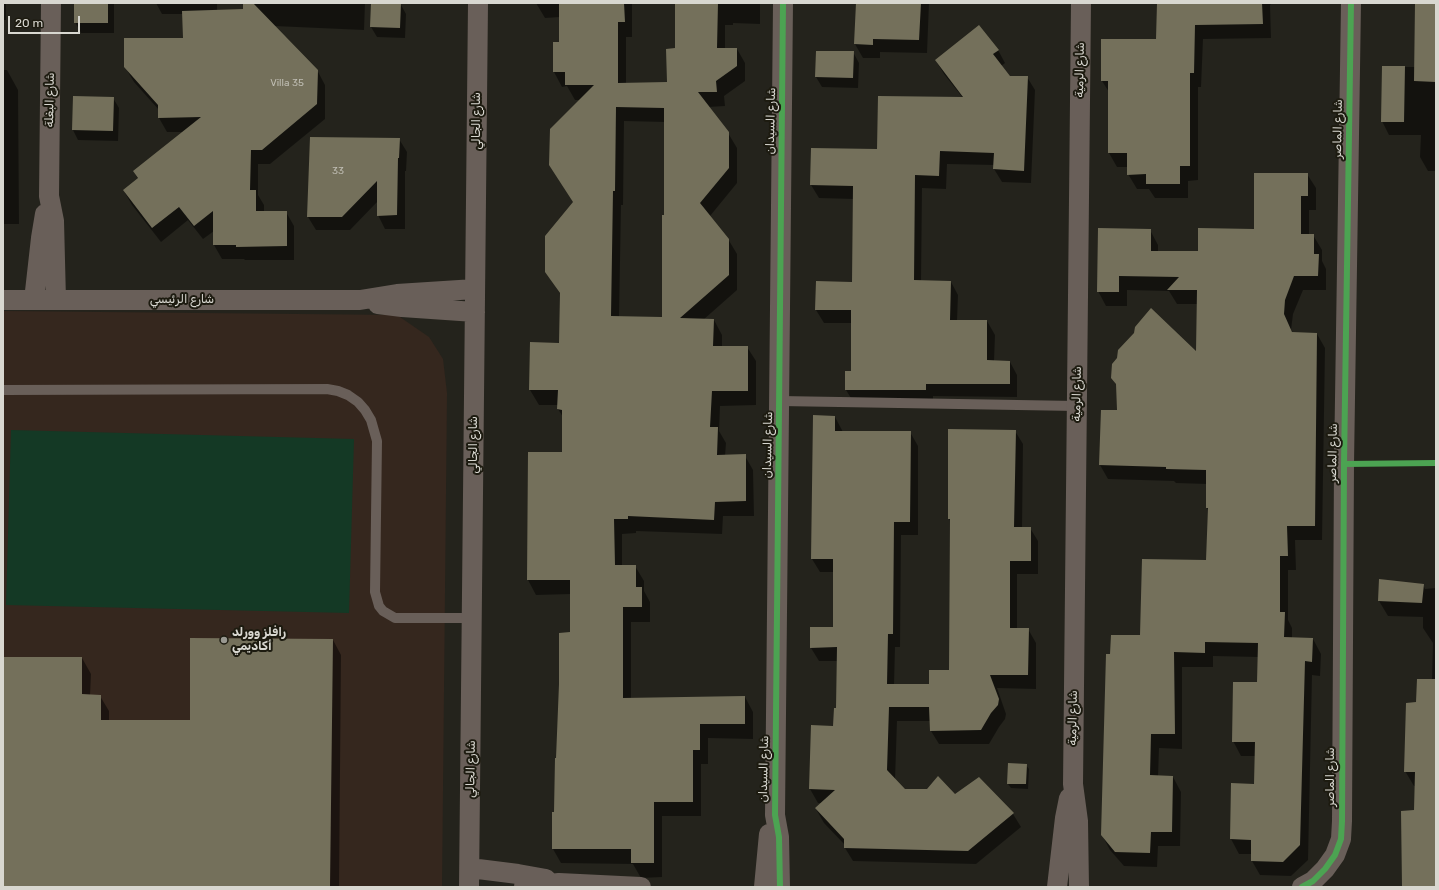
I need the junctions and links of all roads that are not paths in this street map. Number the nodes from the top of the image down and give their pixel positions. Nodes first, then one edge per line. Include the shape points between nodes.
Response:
1 (51, 3) edge
2 (478, 3) edge
3 (783, 3) edge
4 (1081, 3) edge
5 (1351, 3) edge
6 (49, 196) junction
7 (475, 289) junction
8 (3, 300) edge
9 (34, 300) junction
10 (56, 300) junction
11 (360, 300) junction
12 (475, 312) junction
13 (3, 390) edge
14 (780, 400) junction
15 (1076, 406) junction
16 (472, 618) junction
17 (1073, 784) junction
18 (775, 815) junction
19 (470, 877) edge
20 (559, 883) junction
21 (524, 887) edge
22 (641, 887) edge
23 (764, 887) edge
24 (780, 887) edge
25 (1057, 887) edge
26 (1079, 887) edge
27 (1302, 887) edge

1 - 6 street, شارع البغلة
2 - 7 street, شارع الجالي
3 - 14 street, شارع السيدان
4 - 15 street, شارع الرمية
5 - 27 street, شارع الماصر via 1342,822 1335,855 1325,870
6 - 9 street, شارع البغلة via 42,224
6 - 10 street, شارع البغلة via 54,221
7 - 11 street, شارع الرئيسي via 397,294
7 - 12 street, شارع الجالي
8 - 9 street, شارع الرئيسي
9 - 10 street, شارع الرئيسي
10 - 11 street, شارع الرئيسي
11 - 12 street, شارع الرئيسي via 388,306
12 - 16 street, شارع الجالي
13 - 16 lane via 327,388 348,395 365,410 371,420 377,442 375,592 379,606 395,618
14 - 15 lane
14 - 18 street, شارع السيدان
15 - 17 street, شارع الرمية
16 - 19 street, شارع الجالي
17 - 25 street, شارع الرمية via 1065,818
17 - 26 street, شارع الرمية via 1078,821
18 - 23 street, شارع السيدان via 768,837
18 - 24 street, شارع السيدان via 780,837
19 - 20 street via 532,876
20 - 21 street
20 - 22 street

